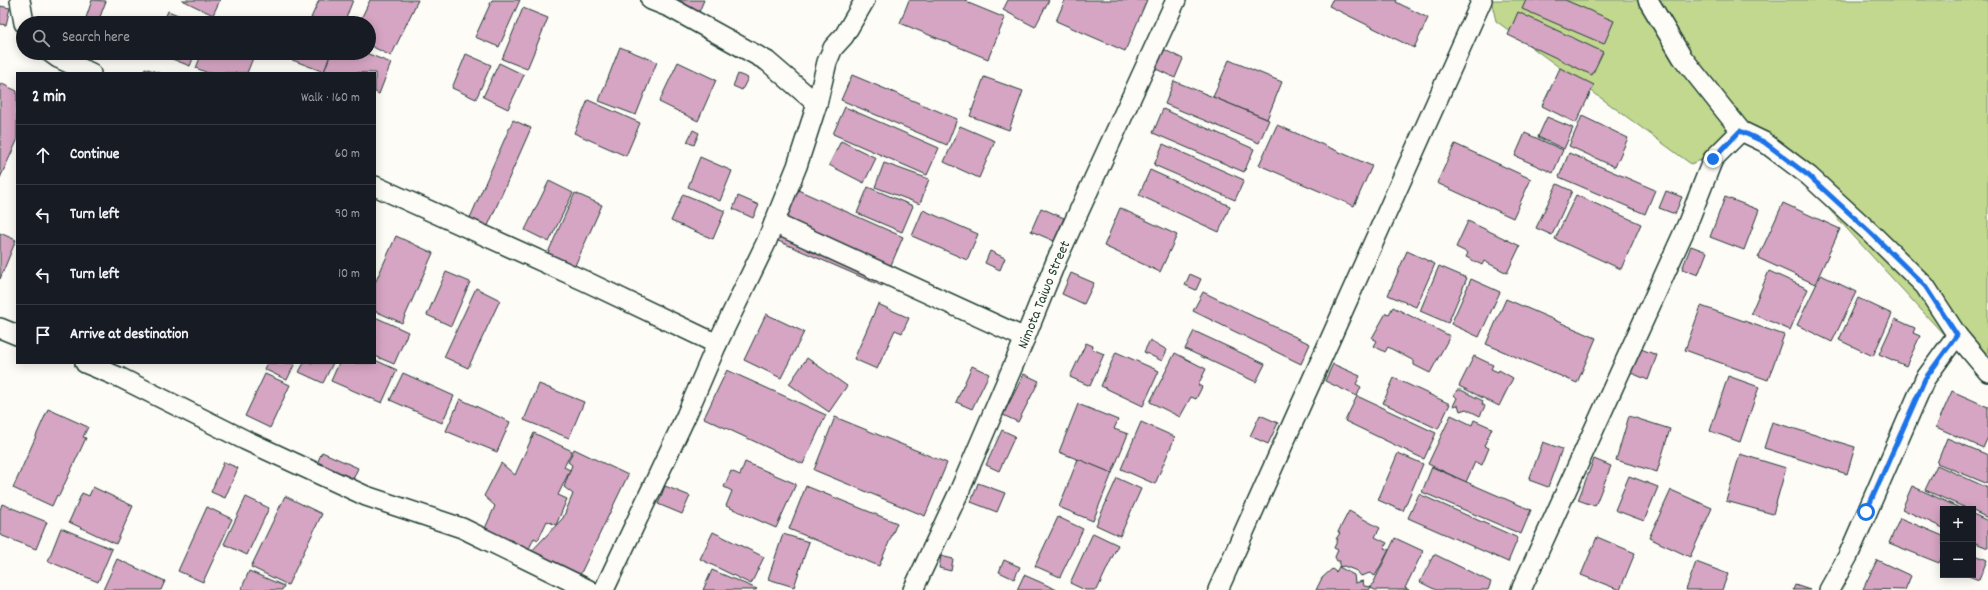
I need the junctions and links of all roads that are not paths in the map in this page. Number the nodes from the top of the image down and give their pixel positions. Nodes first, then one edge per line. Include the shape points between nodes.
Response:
1 (20, 0) edge
2 (651, 0) edge
3 (865, 0) edge
4 (1176, 0) edge
5 (1482, 0) edge
6 (1648, 0) edge
7 (23, 16) edge
8 (62, 60) edge
9 (89, 72) edge
10 (817, 104) junction
11 (1740, 131) junction
12 (376, 186) edge
13 (774, 223) junction
14 (0, 328) edge
15 (16, 335) edge
16 (1957, 335) junction
17 (1025, 338) junction
18 (717, 344) junction
19 (87, 364) edge
20 (1988, 372) edge
21 (589, 590) edge
22 (604, 590) edge
23 (913, 590) edge
24 (1218, 590) edge
25 (1521, 590) edge
26 (1829, 590) edge

1 - 7 street
2 - 10 street via 671,8 767,61
3 - 10 street via 844,36 833,48
4 - 17 street, Nimota Taiwo Street via 1057,259
5 - 24 street
6 - 11 street via 1682,57
8 - 9 street
10 - 13 street via 797,166
11 - 16 street via 1764,142 1809,176 1871,233 1925,286
11 - 25 street via 1713,159 1687,226
12 - 18 street
13 - 17 street
13 - 18 street
14 - 15 street
16 - 20 street
16 - 26 street via 1925,379 1848,556
17 - 23 street, Nimota Taiwo Street via 959,492
18 - 22 street
19 - 21 street via 366,496 462,528

